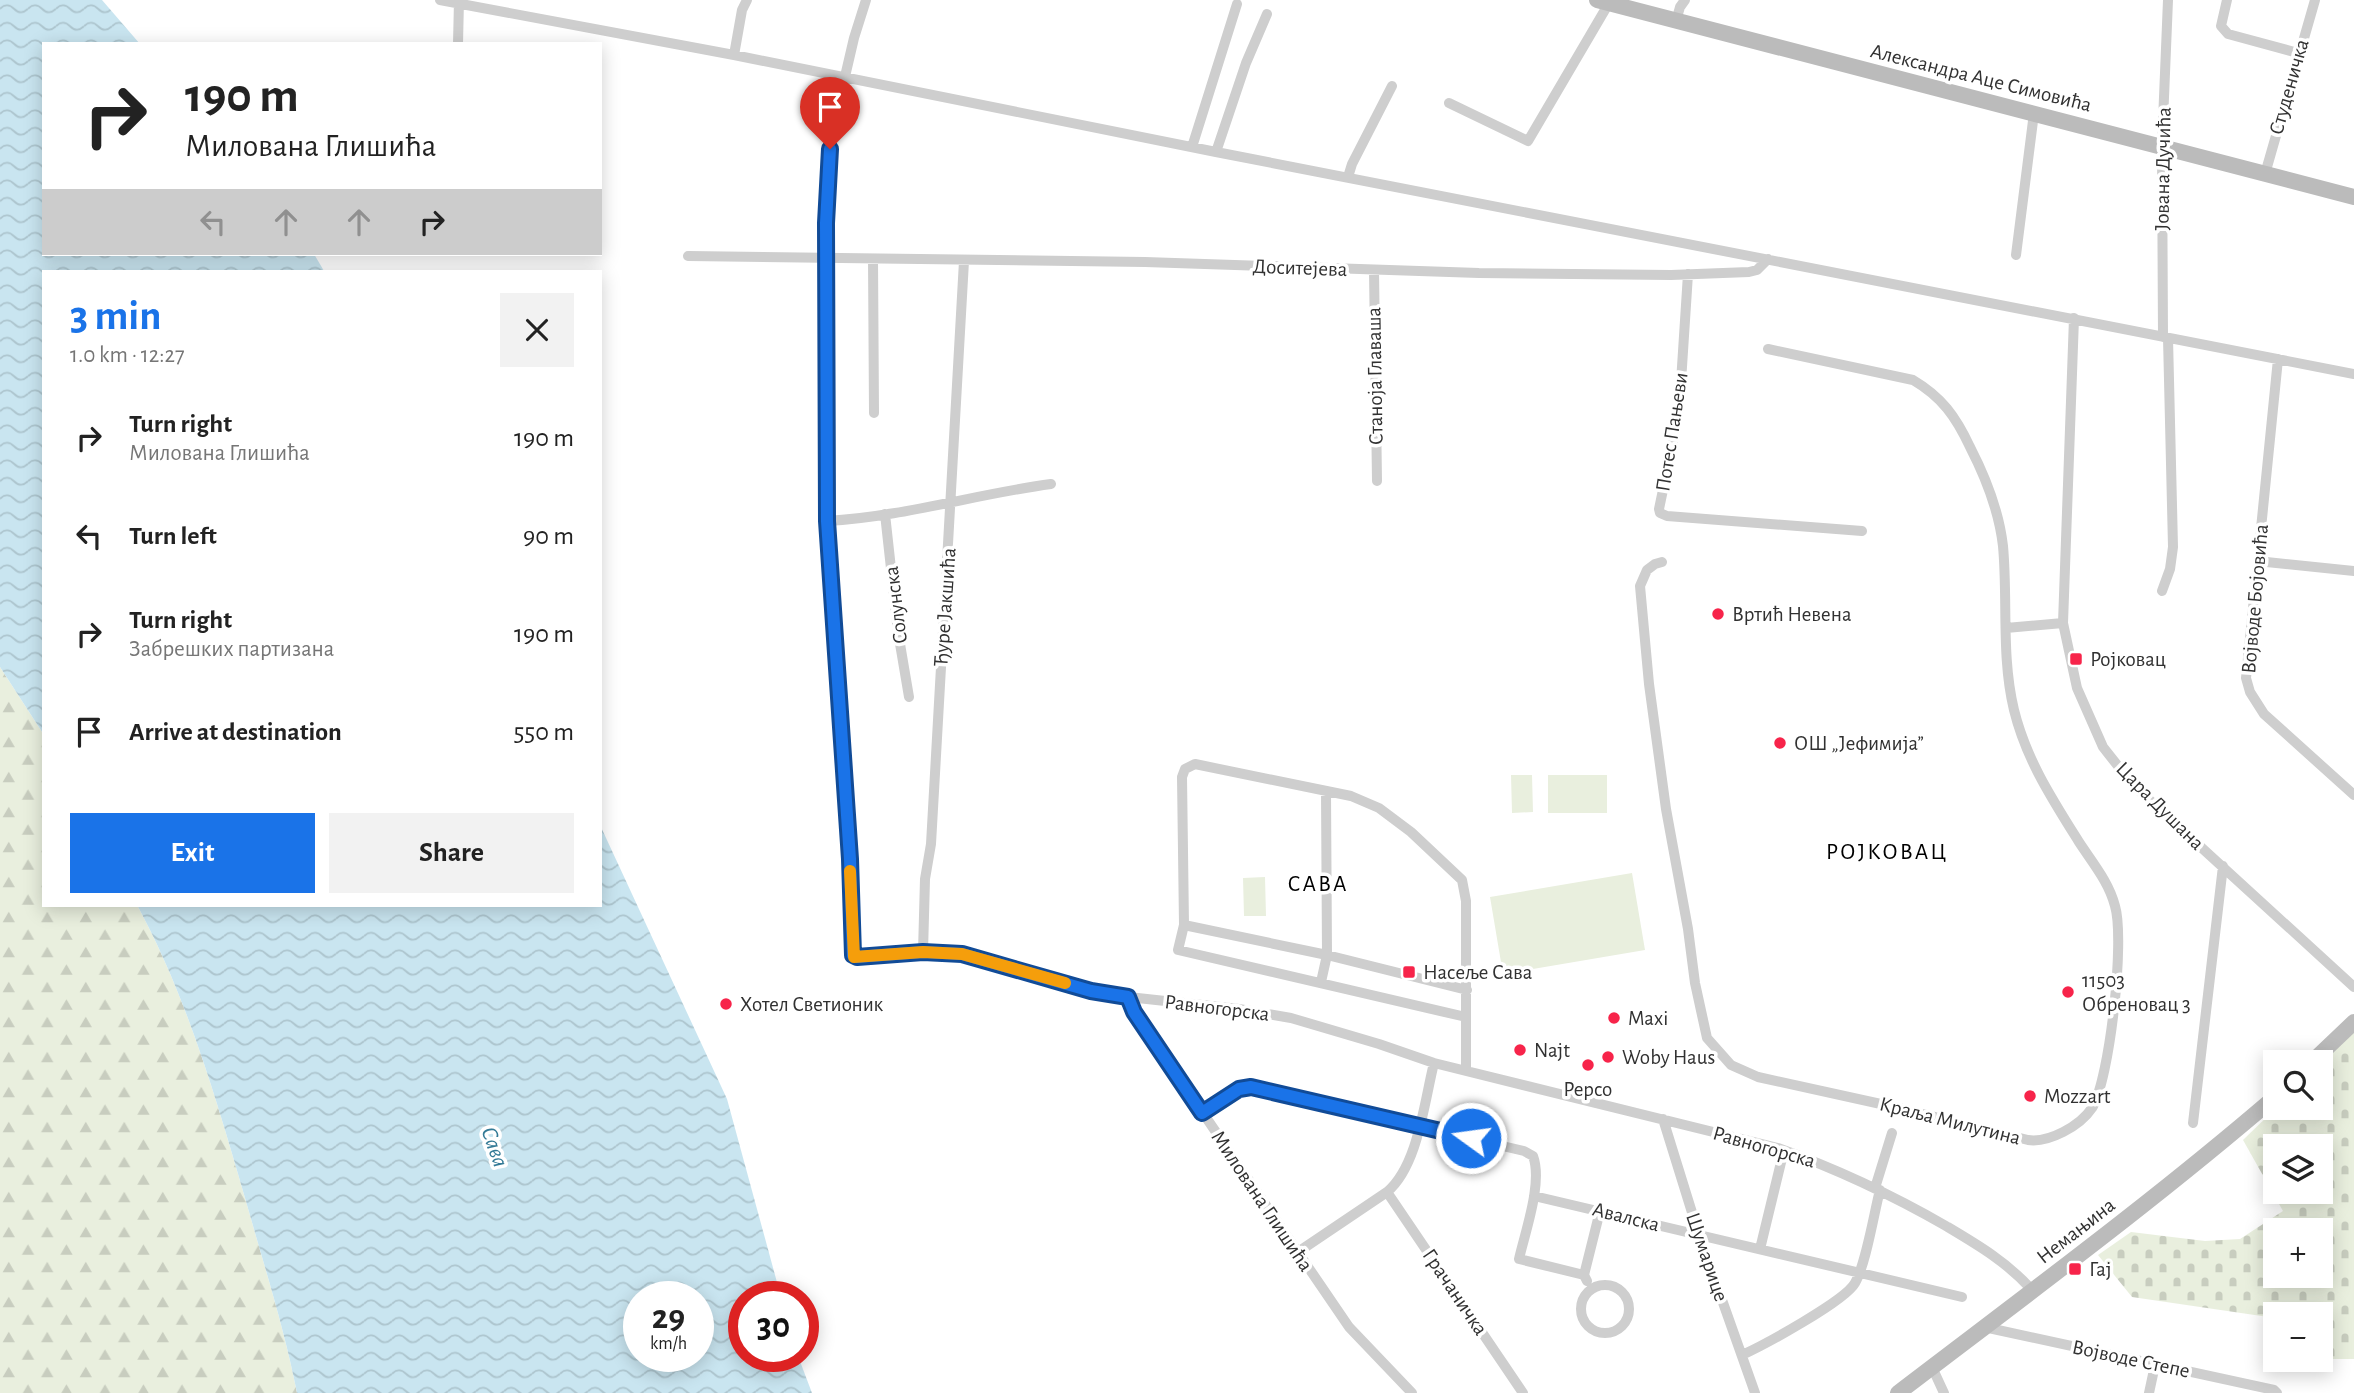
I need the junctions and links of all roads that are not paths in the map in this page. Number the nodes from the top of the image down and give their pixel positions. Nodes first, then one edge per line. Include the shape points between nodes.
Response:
1 (440, 0) edge
2 (747, 0) edge
3 (866, 0) edge
4 (1685, 0) edge
5 (2168, 0) edge
6 (2227, 0) edge
7 (2315, 0) edge
8 (459, 2) edge
9 (1603, 2) edge
10 (1237, 4) dead end
11 (1267, 14) dead end
12 (1676, 21) junction
13 (458, 42) edge
14 (2298, 53) junction
15 (734, 55) junction
16 (843, 78) junction
17 (1392, 86) dead end
18 (1449, 103) dead end
19 (2034, 113) junction
20 (2162, 146) junction
21 (1192, 148) junction
22 (1216, 152) junction
23 (2265, 174) junction
24 (1348, 177) junction
25 (2354, 197) edge
26 (2016, 255) dead end
27 (688, 256) dead end
28 (827, 258) junction
29 (873, 259) junction
30 (1768, 259) junction
31 (964, 261) junction
32 (1374, 271) junction
33 (1688, 274) junction
34 (2074, 318) junction
35 (2166, 338) junction
36 (1768, 349) dead end
37 (2278, 359) junction
38 (2354, 374) edge
39 (874, 413) dead end
40 (1377, 481) dead end
41 (1051, 484) dead end
42 (952, 500) junction
43 (885, 514) junction
44 (827, 521) junction
45 (1862, 531) dead end
46 (2257, 561) junction
47 (1662, 562) dead end
48 (2354, 571) edge
49 (2162, 591) dead end
50 (2063, 623) junction
51 (2006, 628) junction
52 (909, 696) dead end
53 (1326, 792) junction
54 (2354, 795) edge
55 (2223, 866) junction
56 (1184, 925) junction
57 (923, 952) junction
58 (1327, 955) junction
59 (1321, 982) junction
60 (2354, 987) edge
61 (1467, 990) junction
62 (1128, 997) junction
63 (1466, 1017) junction
64 (2354, 1022) edge
65 (2325, 1050) edge
66 (1434, 1063) junction
67 (1466, 1070) junction
68 (2263, 1107) edge
69 (1202, 1113) junction
70 (1663, 1119) junction
71 (2193, 1123) dead end
72 (1419, 1125) junction
73 (1892, 1133) dead end
74 (1784, 1150) junction
75 (1877, 1189) junction
76 (1387, 1192) junction
77 (1534, 1196) junction
78 (1600, 1210) junction
79 (1699, 1235) junction
80 (1760, 1249) junction
81 (1298, 1252) junction
82 (1860, 1272) junction
83 (1584, 1275) junction
84 (1593, 1289) junction
85 (2032, 1290) junction
86 (1962, 1297) dead end
87 (1984, 1327) junction
88 (1742, 1355) junction
89 (2155, 1365) junction
90 (1932, 1367) junction
91 (1412, 1393) edge
92 (1523, 1393) edge
93 (1755, 1393) edge
94 (1898, 1393) edge
95 (1944, 1393) edge
96 (2149, 1393) edge
97 (2277, 1393) edge

1 - 8 street
2 - 15 street
3 - 16 street
4 - 12 street
5 - 20 street, Јована Дучића
6 - 14 street via 2221,26 2228,34
7 - 14 street, Студеничка
8 - 13 street
8 - 15 street
9 - 12 street, Александра Аце Симовића
9 - 18 street via 1528,141
10 - 21 street
11 - 22 street
12 - 19 street, Александра Аце Симовића
14 - 23 street, Студеничка
15 - 16 street
16 - 21 street
16 - 28 street via 828,170
17 - 24 street
19 - 20 street, Александра Аце Симовића
19 - 26 street
20 - 23 street, Александра Аце Симовића
20 - 35 street, Јована Дучића
21 - 22 street
22 - 24 street
23 - 25 street, Александра Аце Симовића
24 - 30 street
27 - 28 street, Доситејева
28 - 29 street, Доситејева
28 - 44 street
29 - 31 street, Доситејева
29 - 39 street
30 - 33 street, Доситејева via 1749,272
30 - 34 street
31 - 32 street, Доситејева
31 - 42 street, Ђуре Јакшића
32 - 33 street, Доситејева
32 - 40 street, Станоја Главаша
33 - 45 street, Потес Пањеви via 1679,413 1660,513
34 - 35 street
34 - 50 street, Цара Душана
35 - 37 street
35 - 49 street, Јована Дучића via 2173,554
36 - 51 street, Краља Милутина via 1913,380 1946,405 1994,503 2003,545
37 - 38 street
37 - 46 street, Војводе Бојовића
41 - 42 street
42 - 43 street
42 - 57 street, Ђуре Јакшића
43 - 44 street
43 - 52 street, Солунска
44 - 57 street, Равногорска via 853,955
46 - 48 street
46 - 54 street, Војводе Бојовића via 2246,678 2250,692 2264,713
47 - 51 street, Краља Милутина via 1651,566 1641,580 1643,623 1666,809 1707,1038 1731,1065 1758,1077 2039,1141 2082,1119 2100,1089 2116,988 2119,929 2106,883 2030,760 2014,710
50 - 51 street
50 - 55 street, Цара Душана via 2077,688 2103,747 2133,785
53 - 56 street, Равногорска via 1195,764 1185,769
53 - 58 street
53 - 61 street, Равногорска via 1379,808 1462,880
55 - 60 street, Цара Душана
55 - 71 street
56 - 58 street
56 - 59 street, Равногорска via 1178,950
57 - 62 street, Равногорска via 962,954
58 - 59 street
58 - 61 street
59 - 63 street, Равногорска
61 - 63 street, Равногорска
62 - 66 street, Равногорска via 1291,1018
62 - 69 street, Милована Глишића
63 - 67 street, Равногорска
64 - 65 street
66 - 67 street, Равногорска
66 - 72 street
67 - 70 street, Равногорска
68 - 85 street, Немањина
69 - 72 street via 1239,1089 1251,1087
69 - 81 street, Милована Глишића
70 - 74 street, Равногорска
70 - 79 street, Шумарице
72 - 76 street via 1407,1168
72 - 77 street via 1533,1156
73 - 75 street
74 - 75 street, Равногорска
74 - 80 street
75 - 82 street
75 - 85 street, Равногорска via 1992,1254
76 - 81 street
76 - 92 street, Грачаничка
77 - 78 street, Авалска
77 - 83 street via 1519,1259
78 - 79 street, Авалска
78 - 83 street
79 - 80 street, Авалска
79 - 88 street, Шумарице
80 - 82 street, Авалска
81 - 91 street, Милована Глишића via 1349,1327
82 - 86 street, Авалска
82 - 88 street via 1853,1287 1839,1299
83 - 84 street
84 - 84 street via 1583,1300 1585,1322 1604,1334 1618,1330 1629,1311 1626,1296 1614,1287
85 - 87 street, Немањина
87 - 89 street, Војводе Степе
87 - 90 street, Немањина
88 - 93 street, Шумарице
89 - 96 street
89 - 97 street, Војводе Степе
90 - 94 street, Немањина
90 - 95 street

